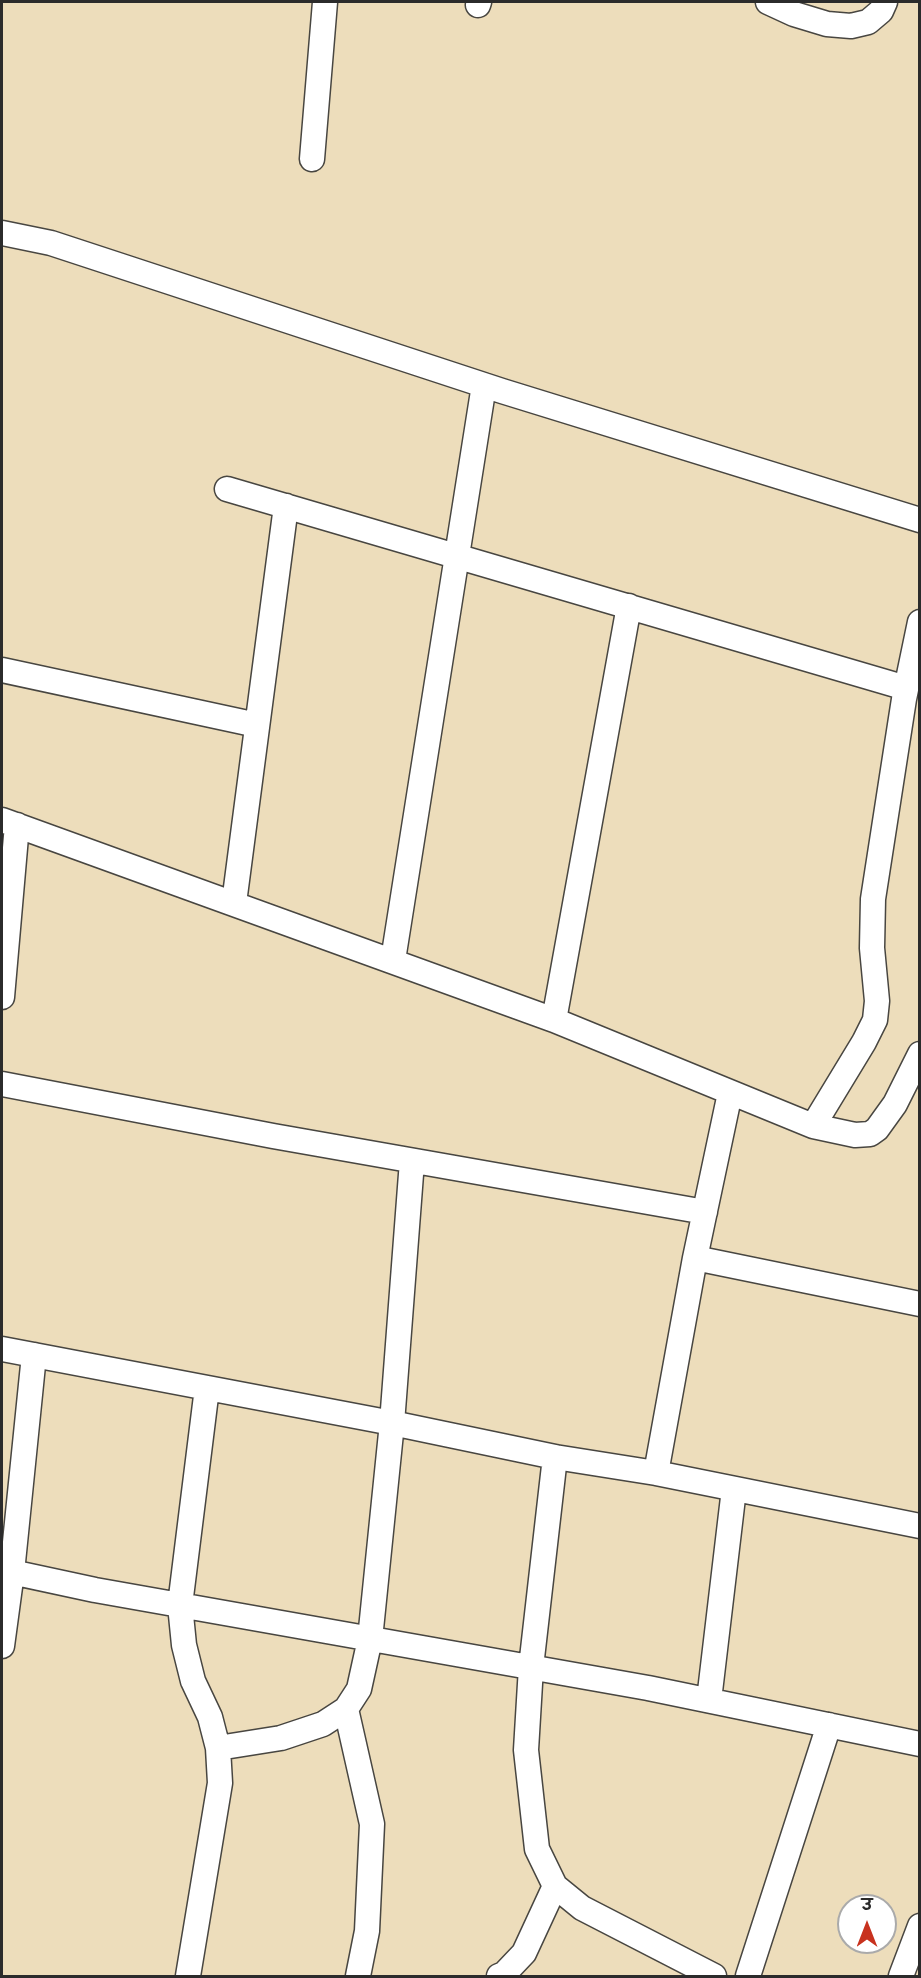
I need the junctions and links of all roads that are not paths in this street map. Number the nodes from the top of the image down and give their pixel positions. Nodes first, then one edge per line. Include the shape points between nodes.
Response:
1 (325, 2) edge
2 (768, 2) edge
3 (885, 2) edge
4 (312, 159) dead end
5 (2, 233) edge
6 (484, 385) junction
7 (227, 489) dead end
8 (286, 506) junction
9 (920, 520) edge
10 (457, 556) junction
11 (629, 606) junction
12 (920, 622) edge
13 (2, 670) edge
14 (906, 687) junction
15 (257, 726) junction
16 (9, 822) edge
17 (234, 903) junction
18 (393, 960) junction
19 (2, 997) edge
20 (554, 1020) junction
21 (920, 1054) edge
22 (2, 1084) edge
23 (730, 1092) junction
24 (813, 1126) junction
25 (412, 1161) junction
26 (705, 1212) junction
27 (695, 1258) junction
28 (920, 1304) edge
29 (2, 1349) edge
30 (34, 1355) junction
31 (207, 1388) junction
32 (392, 1423) junction
33 (555, 1457) junction
34 (656, 1473) junction
35 (734, 1489) junction
36 (920, 1526) edge
37 (7, 1571) edge
38 (180, 1605) junction
39 (370, 1639) junction
40 (2, 1646) edge
41 (531, 1667) junction
42 (709, 1700) junction
43 (346, 1709) junction
44 (829, 1725) junction
45 (920, 1744) edge
46 (218, 1748) junction
47 (555, 1886) junction
48 (920, 1926) edge
49 (188, 1977) edge
50 (358, 1977) edge
51 (499, 1977) edge
52 (714, 1977) edge
53 (748, 1977) edge
54 (901, 1977) edge

1 - 4 street
2 - 3 street via 827,24 851,26 868,22
5 - 6 street via 51,243
6 - 9 street
6 - 10 street
7 - 8 street
8 - 10 street
8 - 15 street
10 - 11 street
10 - 18 street
11 - 14 street
11 - 20 street
12 - 14 street
13 - 15 street
14 - 24 street via 873,899 872,948 878,1001 875,1020
15 - 17 street
16 - 17 street
16 - 19 street
17 - 18 street
18 - 20 street
20 - 23 street
21 - 24 street via 878,1129 855,1135
22 - 25 street
23 - 24 street
23 - 26 street
25 - 26 street
25 - 32 street
26 - 27 street
27 - 28 street
27 - 34 street
29 - 30 street
30 - 31 street
30 - 37 street
31 - 32 street
31 - 38 street
32 - 33 street
32 - 39 street
33 - 34 street
33 - 41 street
34 - 35 street
35 - 36 street
35 - 42 street
37 - 38 street
37 - 40 street
38 - 39 street
38 - 46 street via 192,1681 210,1717
39 - 41 street
39 - 43 street via 359,1689
41 - 42 street
41 - 47 street via 527,1761 537,1849
42 - 44 street
43 - 46 street via 323,1724 281,1738
43 - 50 street via 372,1824 367,1931
44 - 45 street
44 - 53 street
46 - 49 street via 220,1783
47 - 51 street via 524,1953
47 - 52 street via 582,1908
48 - 54 street

